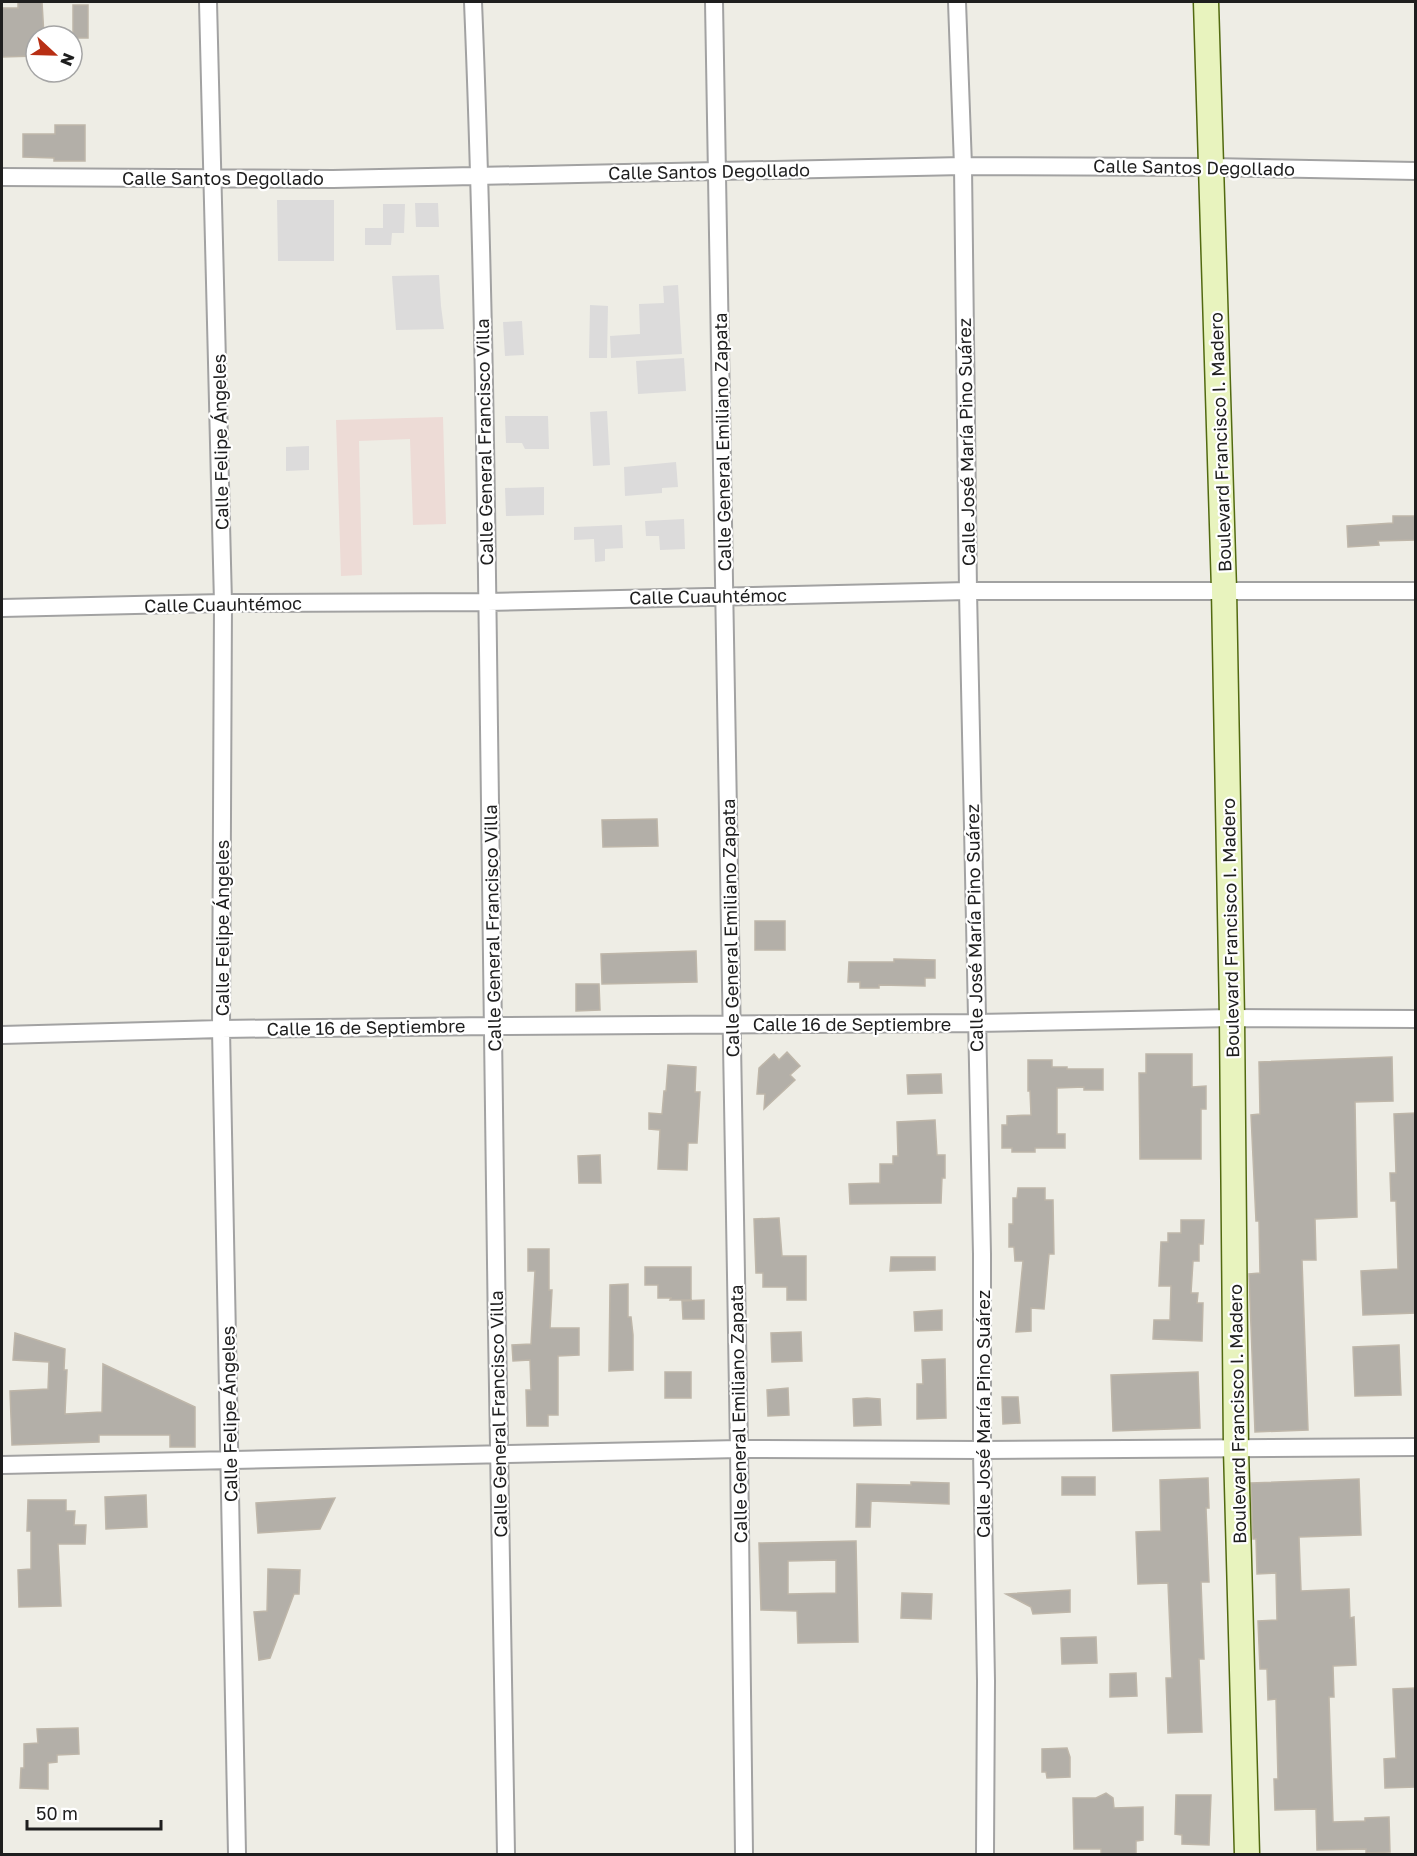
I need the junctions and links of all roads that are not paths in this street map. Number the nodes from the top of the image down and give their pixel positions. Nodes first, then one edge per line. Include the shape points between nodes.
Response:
1 (208, 2) edge
2 (473, 2) edge
3 (714, 2) edge
4 (957, 2) edge
5 (1206, 2) edge
6 (963, 166) junction
7 (1212, 167) junction
8 (718, 171) junction
9 (1416, 171) edge
10 (480, 175) junction
11 (2, 177) edge
12 (213, 177) junction
13 (1224, 590) junction
14 (968, 591) junction
15 (1416, 591) edge
16 (724, 595) junction
17 (487, 602) junction
18 (224, 603) junction
19 (2, 608) edge
20 (1232, 1018) junction
21 (1416, 1019) edge
22 (976, 1023) junction
23 (732, 1024) junction
24 (493, 1026) junction
25 (221, 1029) junction
26 (2, 1035) edge
27 (1416, 1447) edge
28 (739, 1449) junction
29 (1236, 1449) junction
30 (982, 1450) junction
31 (498, 1454) junction
32 (230, 1458) junction
33 (2, 1464) edge
34 (237, 1854) edge
35 (506, 1854) edge
36 (744, 1854) edge
37 (985, 1854) edge
38 (1247, 1854) edge

1 - 12 street, Calle Felipe Ángeles
2 - 10 street, Calle General Francisco Villa
3 - 8 street, Calle General Emiliano Zapata
4 - 6 street, Calle José María Pino Suárez
5 - 7 street, Boulevard Francisco I. Madero
6 - 7 street, Calle Santos Degollado
6 - 8 street, Calle Santos Degollado
6 - 14 street, Calle José María Pino Suárez
7 - 9 street, Calle Santos Degollado
7 - 13 street, Boulevard Francisco I. Madero
8 - 10 street, Calle Santos Degollado
8 - 16 street, Calle General Emiliano Zapata
10 - 12 street, Calle Santos Degollado
10 - 17 street, Calle General Francisco Villa
11 - 12 street, Calle Santos Degollado
12 - 18 street, Calle Felipe Ángeles
13 - 14 street, Calle Cuauhtémoc
13 - 15 street, Calle Cuauhtémoc
13 - 20 street, Boulevard Francisco I. Madero
14 - 16 street, Calle Cuauhtémoc
14 - 22 street, Calle José María Pino Suárez
16 - 17 street, Calle Cuauhtémoc
16 - 23 street, Calle General Emiliano Zapata
17 - 18 street, Calle Cuauhtémoc
17 - 24 street, Calle General Francisco Villa
18 - 19 street, Calle Cuauhtémoc
18 - 25 street, Calle Felipe Ángeles
20 - 21 street, Calle 16 de Septiembre
20 - 22 street, Calle 16 de Septiembre
20 - 29 street, Boulevard Francisco I. Madero
22 - 23 street, Calle 16 de Septiembre
22 - 30 street, Calle José María Pino Suárez
23 - 24 street, Calle 16 de Septiembre
23 - 28 street, Calle General Emiliano Zapata
24 - 25 street, Calle 16 de Septiembre
24 - 31 street, Calle General Francisco Villa
25 - 26 street, Calle 16 de Septiembre
25 - 32 street, Calle Felipe Ángeles
27 - 29 street
28 - 30 street
28 - 31 street
28 - 36 street, Calle General Emiliano Zapata
29 - 30 street
29 - 38 street, Boulevard Francisco I. Madero
30 - 37 street, Calle José María Pino Suárez
31 - 32 street
31 - 35 street, Calle General Francisco Villa
32 - 33 street
32 - 34 street, Calle Felipe Ángeles

